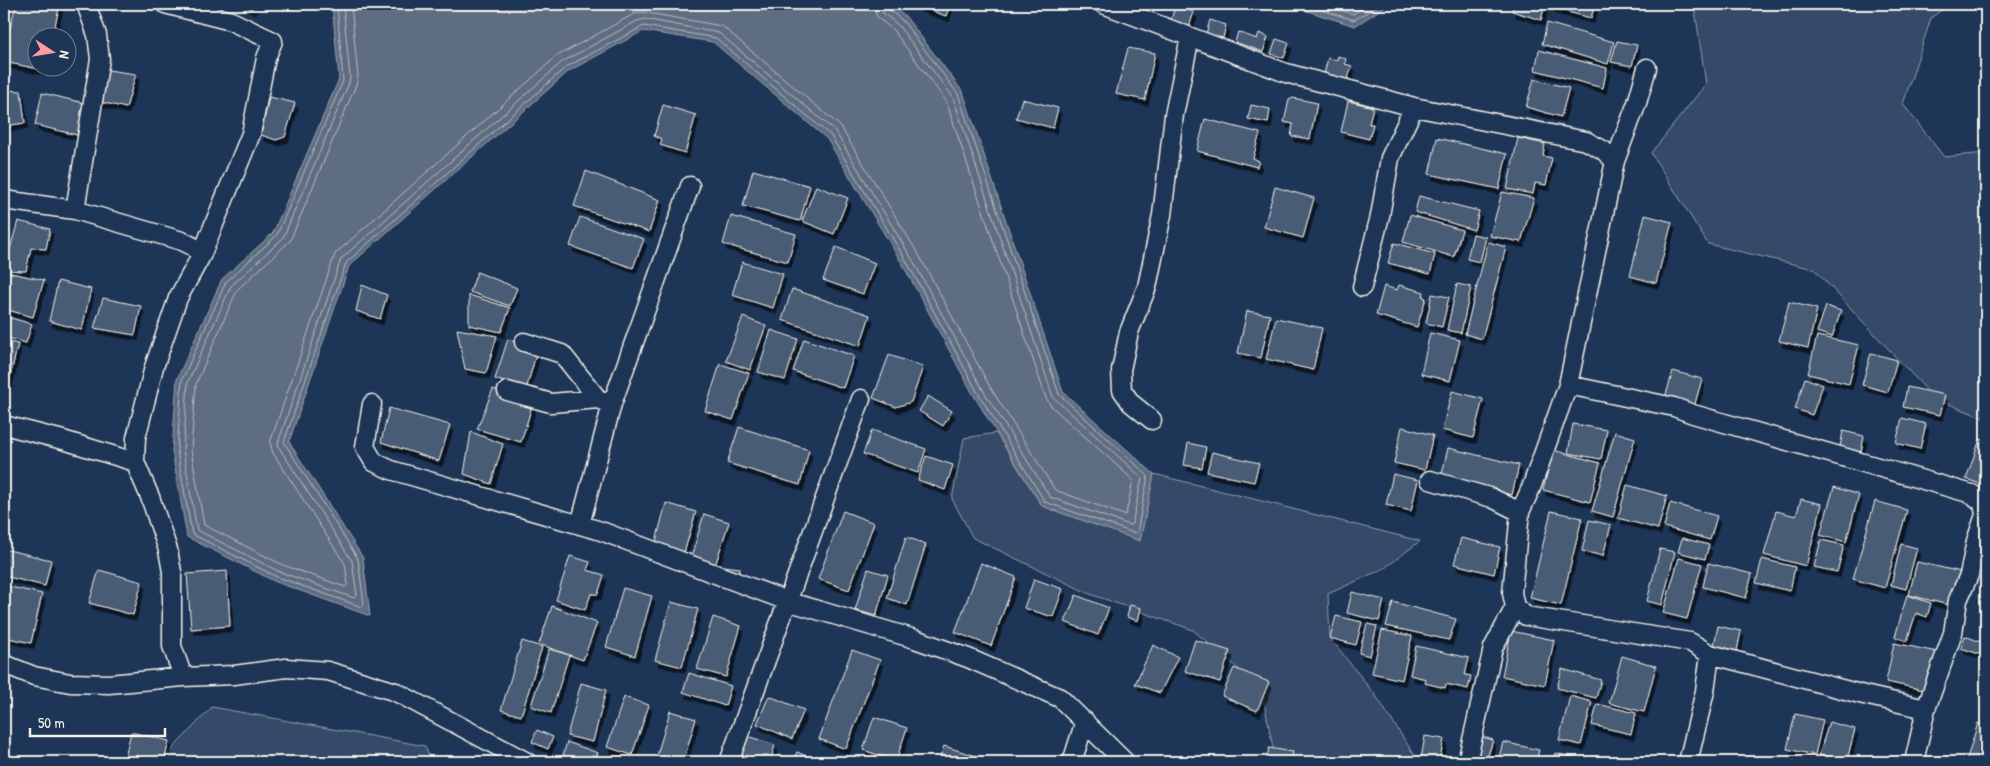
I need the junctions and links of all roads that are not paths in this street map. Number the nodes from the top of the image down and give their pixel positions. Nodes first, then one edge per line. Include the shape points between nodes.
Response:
1 (86, 4) edge
2 (165, 4) edge
3 (1103, 4) edge
4 (1190, 36) junction
5 (1647, 68) dead end
6 (1414, 107) junction
7 (1615, 161) junction
8 (690, 186) dead end
9 (4, 200) edge
10 (76, 210) junction
11 (201, 256) junction
12 (1362, 287) dead end
13 (524, 342) dead end
14 (1568, 385) junction
15 (507, 391) dead end
16 (861, 399) dead end
17 (605, 401) junction
18 (372, 404) dead end
19 (1152, 420) dead end
20 (4, 425) edge
21 (135, 462) junction
22 (1430, 480) dead end
23 (1520, 512) junction
24 (580, 525) junction
25 (787, 602) junction
26 (1514, 607) junction
27 (1710, 654) junction
28 (4, 664) edge
29 (183, 677) junction
30 (1926, 709) junction
31 (1085, 721) junction
32 (527, 762) edge
33 (729, 762) edge
34 (1072, 762) edge
35 (1125, 762) edge
36 (1467, 762) edge
37 (1688, 762) edge
38 (1914, 762) edge

1 - 10 street via 97,35 100,59
2 - 11 street via 231,21 273,41 266,58 251,134
3 - 4 street
4 - 6 street via 1286,73
4 - 19 street via 1174,115 1162,215 1149,278 1129,332 1121,370 1122,390 1131,403
5 - 7 street
6 - 7 street via 1586,141
6 - 12 street via 1390,158 1380,216
7 - 14 street
8 - 17 street
9 - 10 street
10 - 11 street via 182,241 194,247
11 - 21 street via 178,298 154,367 136,438
13 - 17 street via 562,354
14 - 23 street
14 - 30 street via 1674,407 1972,494 1984,503 1985,515 1969,575 1958,600 1953,633
15 - 17 street via 551,402
16 - 25 street
17 - 24 street
18 - 24 street via 365,447 374,462 391,470
20 - 21 street
21 - 29 street via 168,550 172,572 172,646
22 - 23 street via 1492,498
23 - 26 street via 1512,593
24 - 25 street
25 - 31 street via 968,658 1060,698
25 - 33 street
26 - 27 street via 1526,616 1690,642
26 - 36 street via 1493,648
27 - 30 street
27 - 37 street via 1705,692
28 - 29 street via 34,676 70,683 109,684
29 - 32 street via 286,668 328,671 396,692
30 - 38 street
31 - 34 street
31 - 35 street

